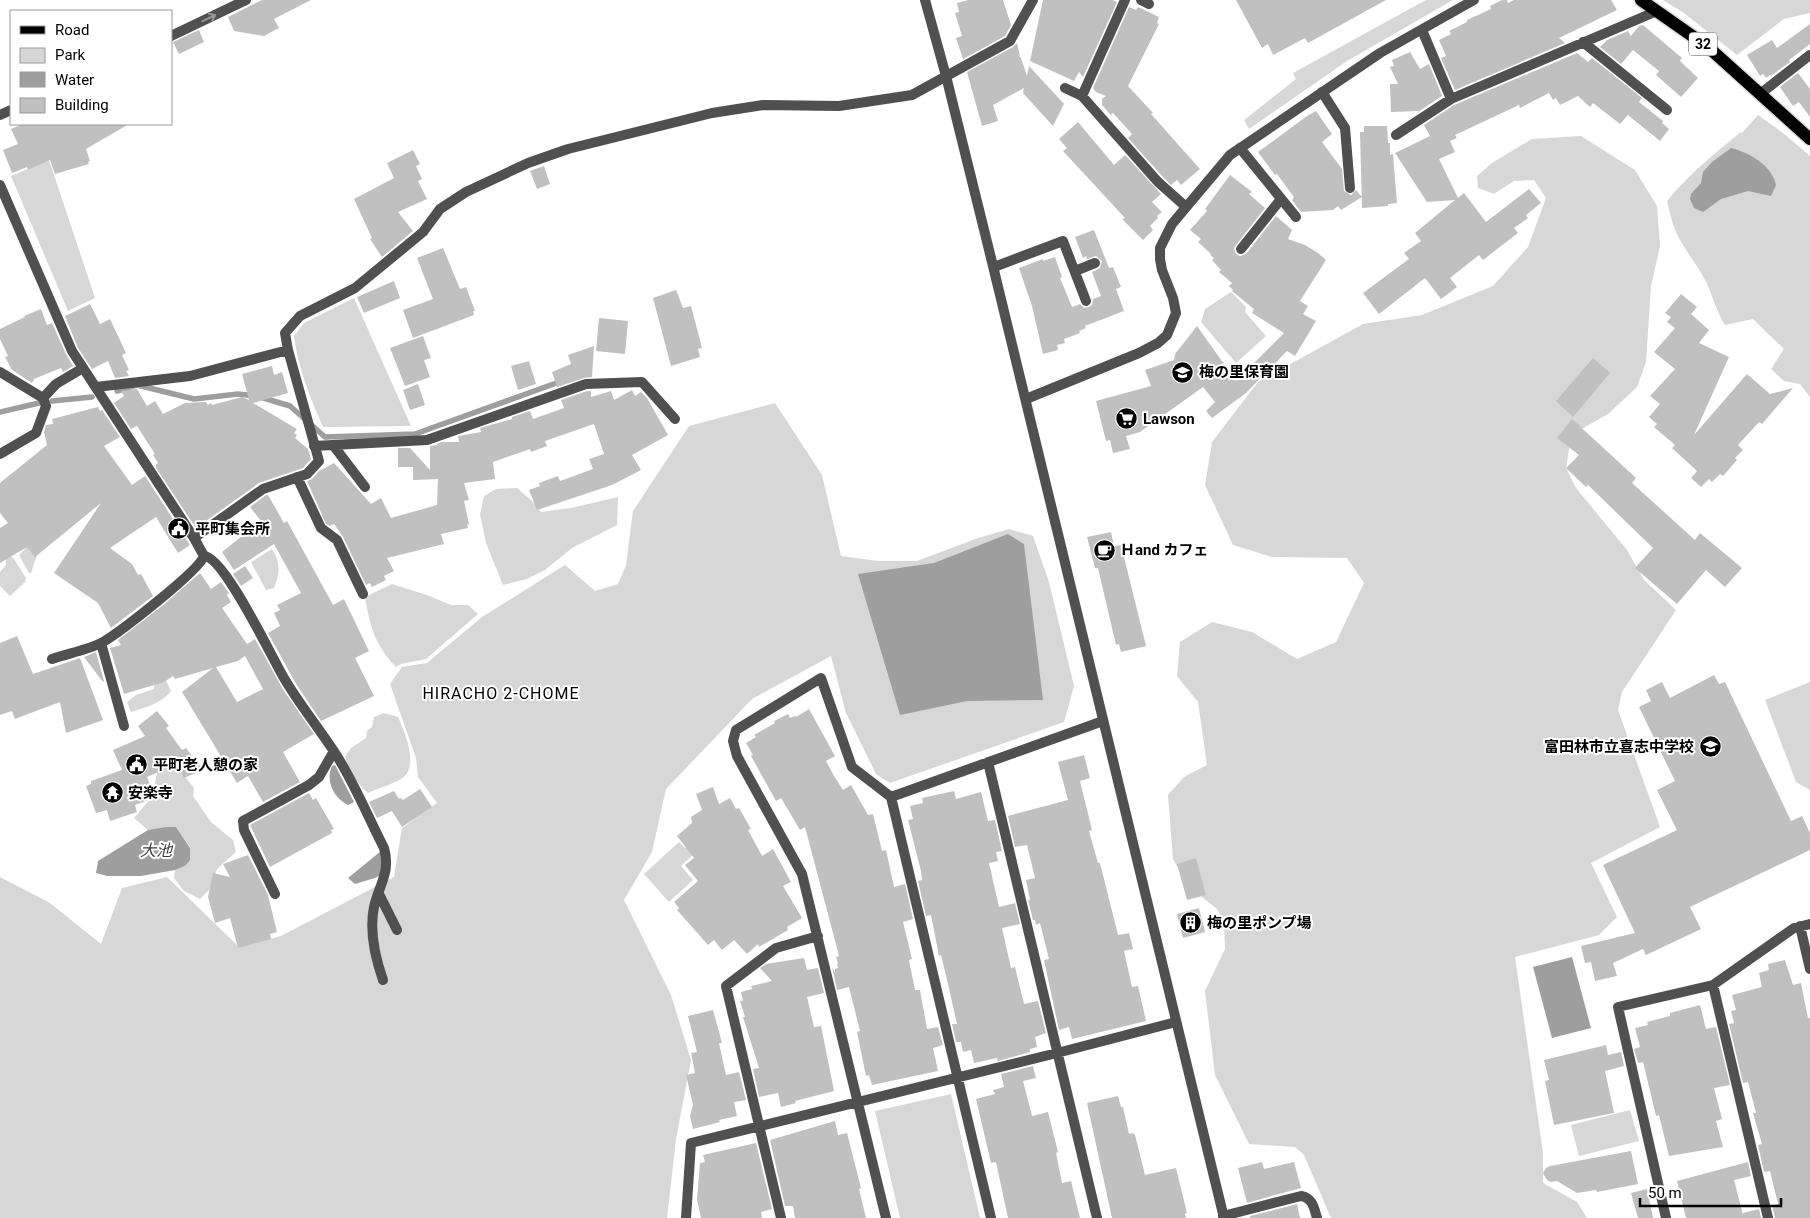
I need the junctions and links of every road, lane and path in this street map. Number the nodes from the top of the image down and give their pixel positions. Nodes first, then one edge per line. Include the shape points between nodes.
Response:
1 (246, 0) edge
2 (925, 0) edge
3 (1033, 0) edge
4 (1125, 0) edge
5 (1474, 0) edge
6 (1641, 0) edge
7 (1657, 11) junction
8 (1422, 30) junction
9 (172, 36) edge
10 (1583, 42) junction
11 (1810, 55) edge
12 (946, 76) junction
13 (1065, 88) dead end
14 (1322, 92) junction
15 (1760, 94) junction
16 (1082, 96) junction
17 (1451, 99) junction
18 (1667, 110) dead end
19 (1396, 135) dead end
20 (1810, 139) edge
21 (1240, 148) junction
22 (0, 185) edge
23 (1350, 188) dead end
24 (1282, 199) junction
25 (1185, 206) junction
26 (1296, 217) dead end
27 (1241, 249) dead end
28 (1095, 263) dead end
29 (994, 267) junction
30 (1075, 271) junction
31 (1086, 301) dead end
32 (288, 350) junction
33 (83, 368) junction
34 (0, 372) edge
35 (96, 388) junction
36 (43, 398) junction
37 (1026, 399) junction
38 (675, 419) dead end
39 (313, 443) junction
40 (333, 445) junction
41 (0, 454) edge
42 (296, 477) junction
43 (365, 487) dead end
44 (194, 538) junction
45 (204, 556) junction
46 (363, 594) dead end
47 (102, 643) junction
48 (52, 659) dead end
49 (1103, 721) junction
50 (124, 726) dead end
51 (334, 751) junction
52 (988, 762) junction
53 (891, 797) junction
54 (275, 894) dead end
55 (379, 894) junction
56 (1805, 925) edge
57 (396, 930) dead end
58 (818, 936) junction
59 (1810, 969) edge
60 (382, 980) dead end
61 (1713, 985) junction
62 (1176, 1022) junction
63 (1057, 1053) junction
64 (958, 1078) junction
65 (858, 1102) junction
66 (760, 1126) junction
67 (1223, 1217) edge
68 (686, 1218) edge
69 (781, 1218) edge
70 (886, 1218) edge
71 (991, 1218) edge
72 (1097, 1218) edge
73 (1317, 1218) edge
74 (1666, 1218) edge
75 (1768, 1218) edge

9 -> 1 street
2 - 12 street
3 - 12 street via 1010,40
4 - 16 street
5 - 8 street
6 - 7 main road, 32
7 - 10 street
7 - 15 main road, 32 via 1708,47
8 - 14 street via 1380,53
8 - 17 street
10 - 17 street
10 - 18 street
11 - 15 street
12 - 29 street
12 - 32 street via 900,98 839,106 763,105 712,113 568,149 528,163 466,192 440,209 423,232 355,288 300,316 285,333
13 - 16 street
14 - 21 street
14 - 23 street via 1345,128
15 - 20 main road, 32
16 - 25 street via 1158,182
17 - 19 street
21 - 24 street
21 - 25 street
22 - 33 street via 72,351
24 - 26 street
24 - 27 street
25 - 37 street via 1160,248 1161,265 1176,314 1167,335 1139,353
28 - 30 street
29 - 30 street via 1063,240
29 - 37 street
30 - 31 street
32 - 35 street via 190,376
32 - 39 street
33 - 35 street
33 - 36 street via 56,384
34 - 36 street
35 - 44 street
36 - 41 street via 46,406 36,433
37 - 49 street
38 - 40 street via 642,382 586,384 427,440
39 - 40 street
39 - 42 street via 319,461 307,474
40 - 43 street
42 - 44 street via 263,489
42 - 46 street via 321,528 337,540
44 - 45 street
45 - 47 street via 200,564 161,599
45 - 51 street via 211,557 245,605 284,679
47 - 48 street
47 - 50 street
49 - 52 street
49 - 62 street
51 - 54 street via 319,777 310,785 243,821 244,830
51 - 55 street via 384,848 388,865
52 - 53 street
52 - 63 street
53 - 58 street via 852,767 821,678 736,730 733,741 737,756 802,874
53 - 64 street
55 - 57 street
55 - 60 street via 373,925
56 - 59 street
56 - 61 street via 1794,928
58 - 65 street
58 - 66 street via 776,948 726,986
61 - 74 street via 1618,1007
61 - 75 street
62 - 63 street
62 - 67 street
63 - 64 street
63 - 72 street
64 - 65 street
64 - 71 street
65 - 66 street
65 - 70 street
66 - 68 street via 691,1143
66 - 69 street
67 - 73 street via 1301,1196 1311,1201

